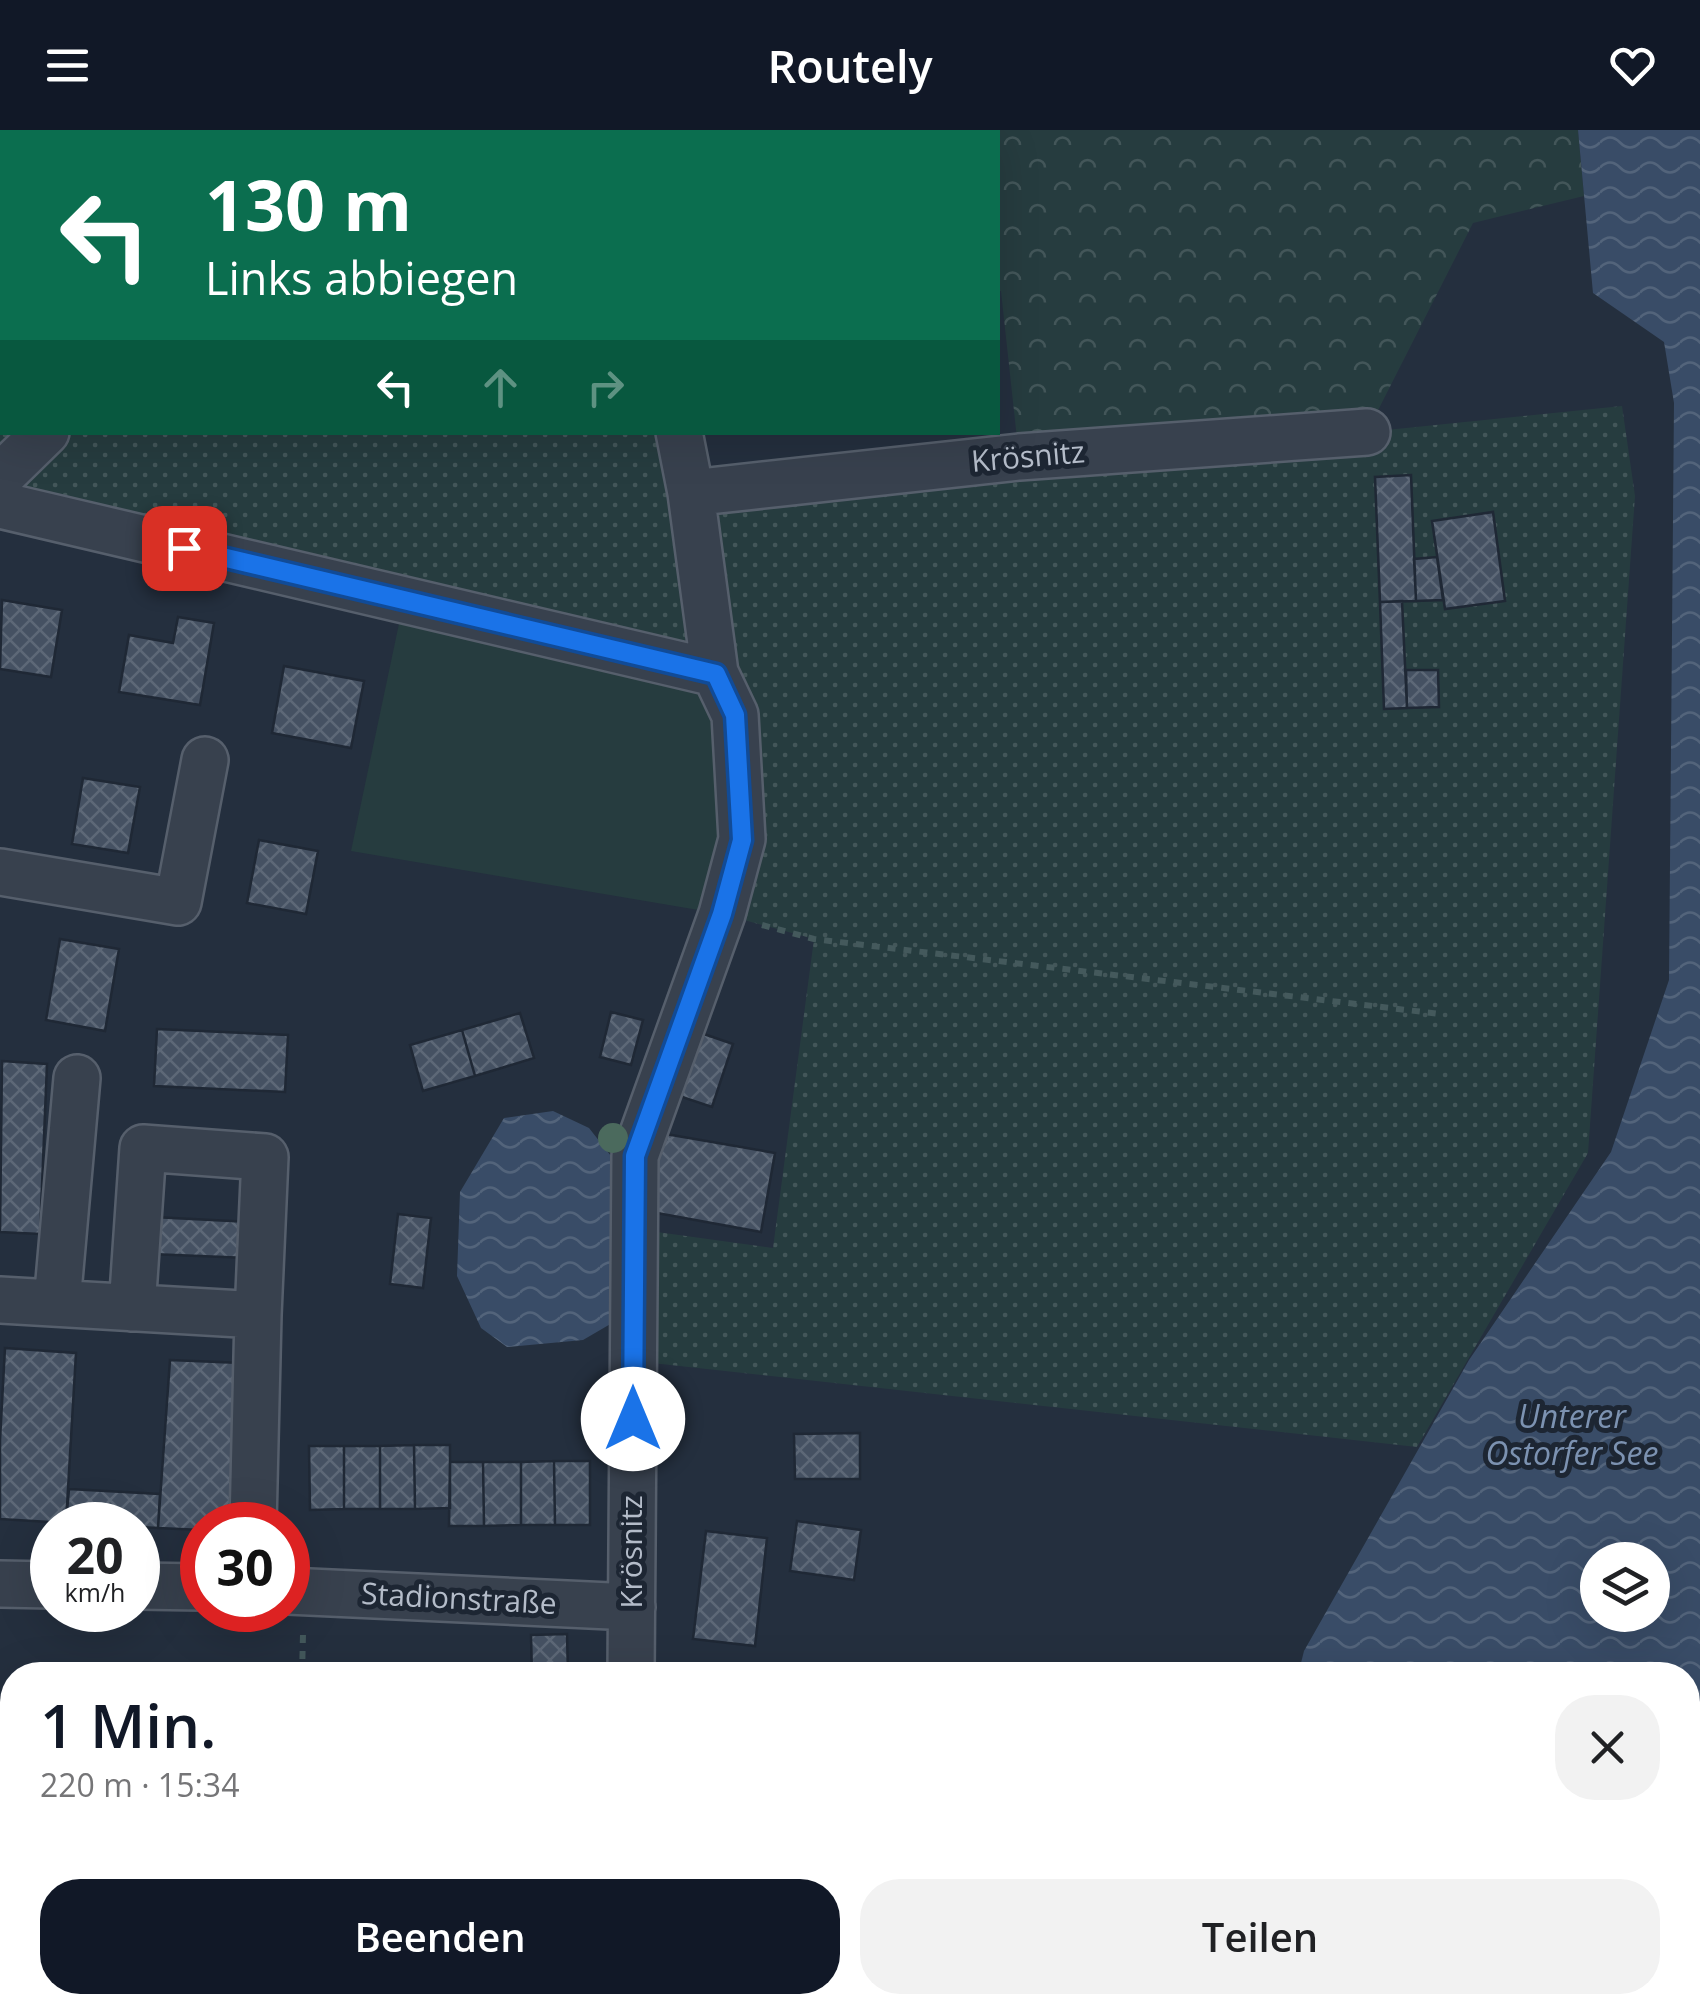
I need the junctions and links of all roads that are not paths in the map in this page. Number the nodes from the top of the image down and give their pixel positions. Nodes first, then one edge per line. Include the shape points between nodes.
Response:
1 (1366, 432) dead end
2 (43, 435) edge
3 (680, 435) edge
4 (0, 477) edge
5 (691, 494) junction
6 (0, 504) edge
7 (716, 674) junction
8 (205, 760) dead end
9 (0, 872) edge
10 (77, 1078) dead end
11 (0, 1300) edge
12 (56, 1303) junction
13 (132, 1308) junction
14 (258, 1315) junction
15 (254, 1502) edge
16 (0, 1584) edge
17 (30, 1584) edge
18 (310, 1592) edge
19 (632, 1607) junction
20 (631, 1662) edge

1 - 5 street, Krösnitz via 1019,457
2 - 4 street
3 - 5 street, Krösnitz
5 - 7 street, Krösnitz
6 - 7 street
7 - 19 street, Krösnitz via 735,715 742,840 635,1156
8 - 9 street via 178,902
10 - 12 street
11 - 12 street
12 - 13 street
13 - 14 street
13 - 14 street via 143,1148 264,1157
14 - 15 street
16 - 17 street
18 - 19 street, Stadionstraße
19 - 20 street, Krösnitz

